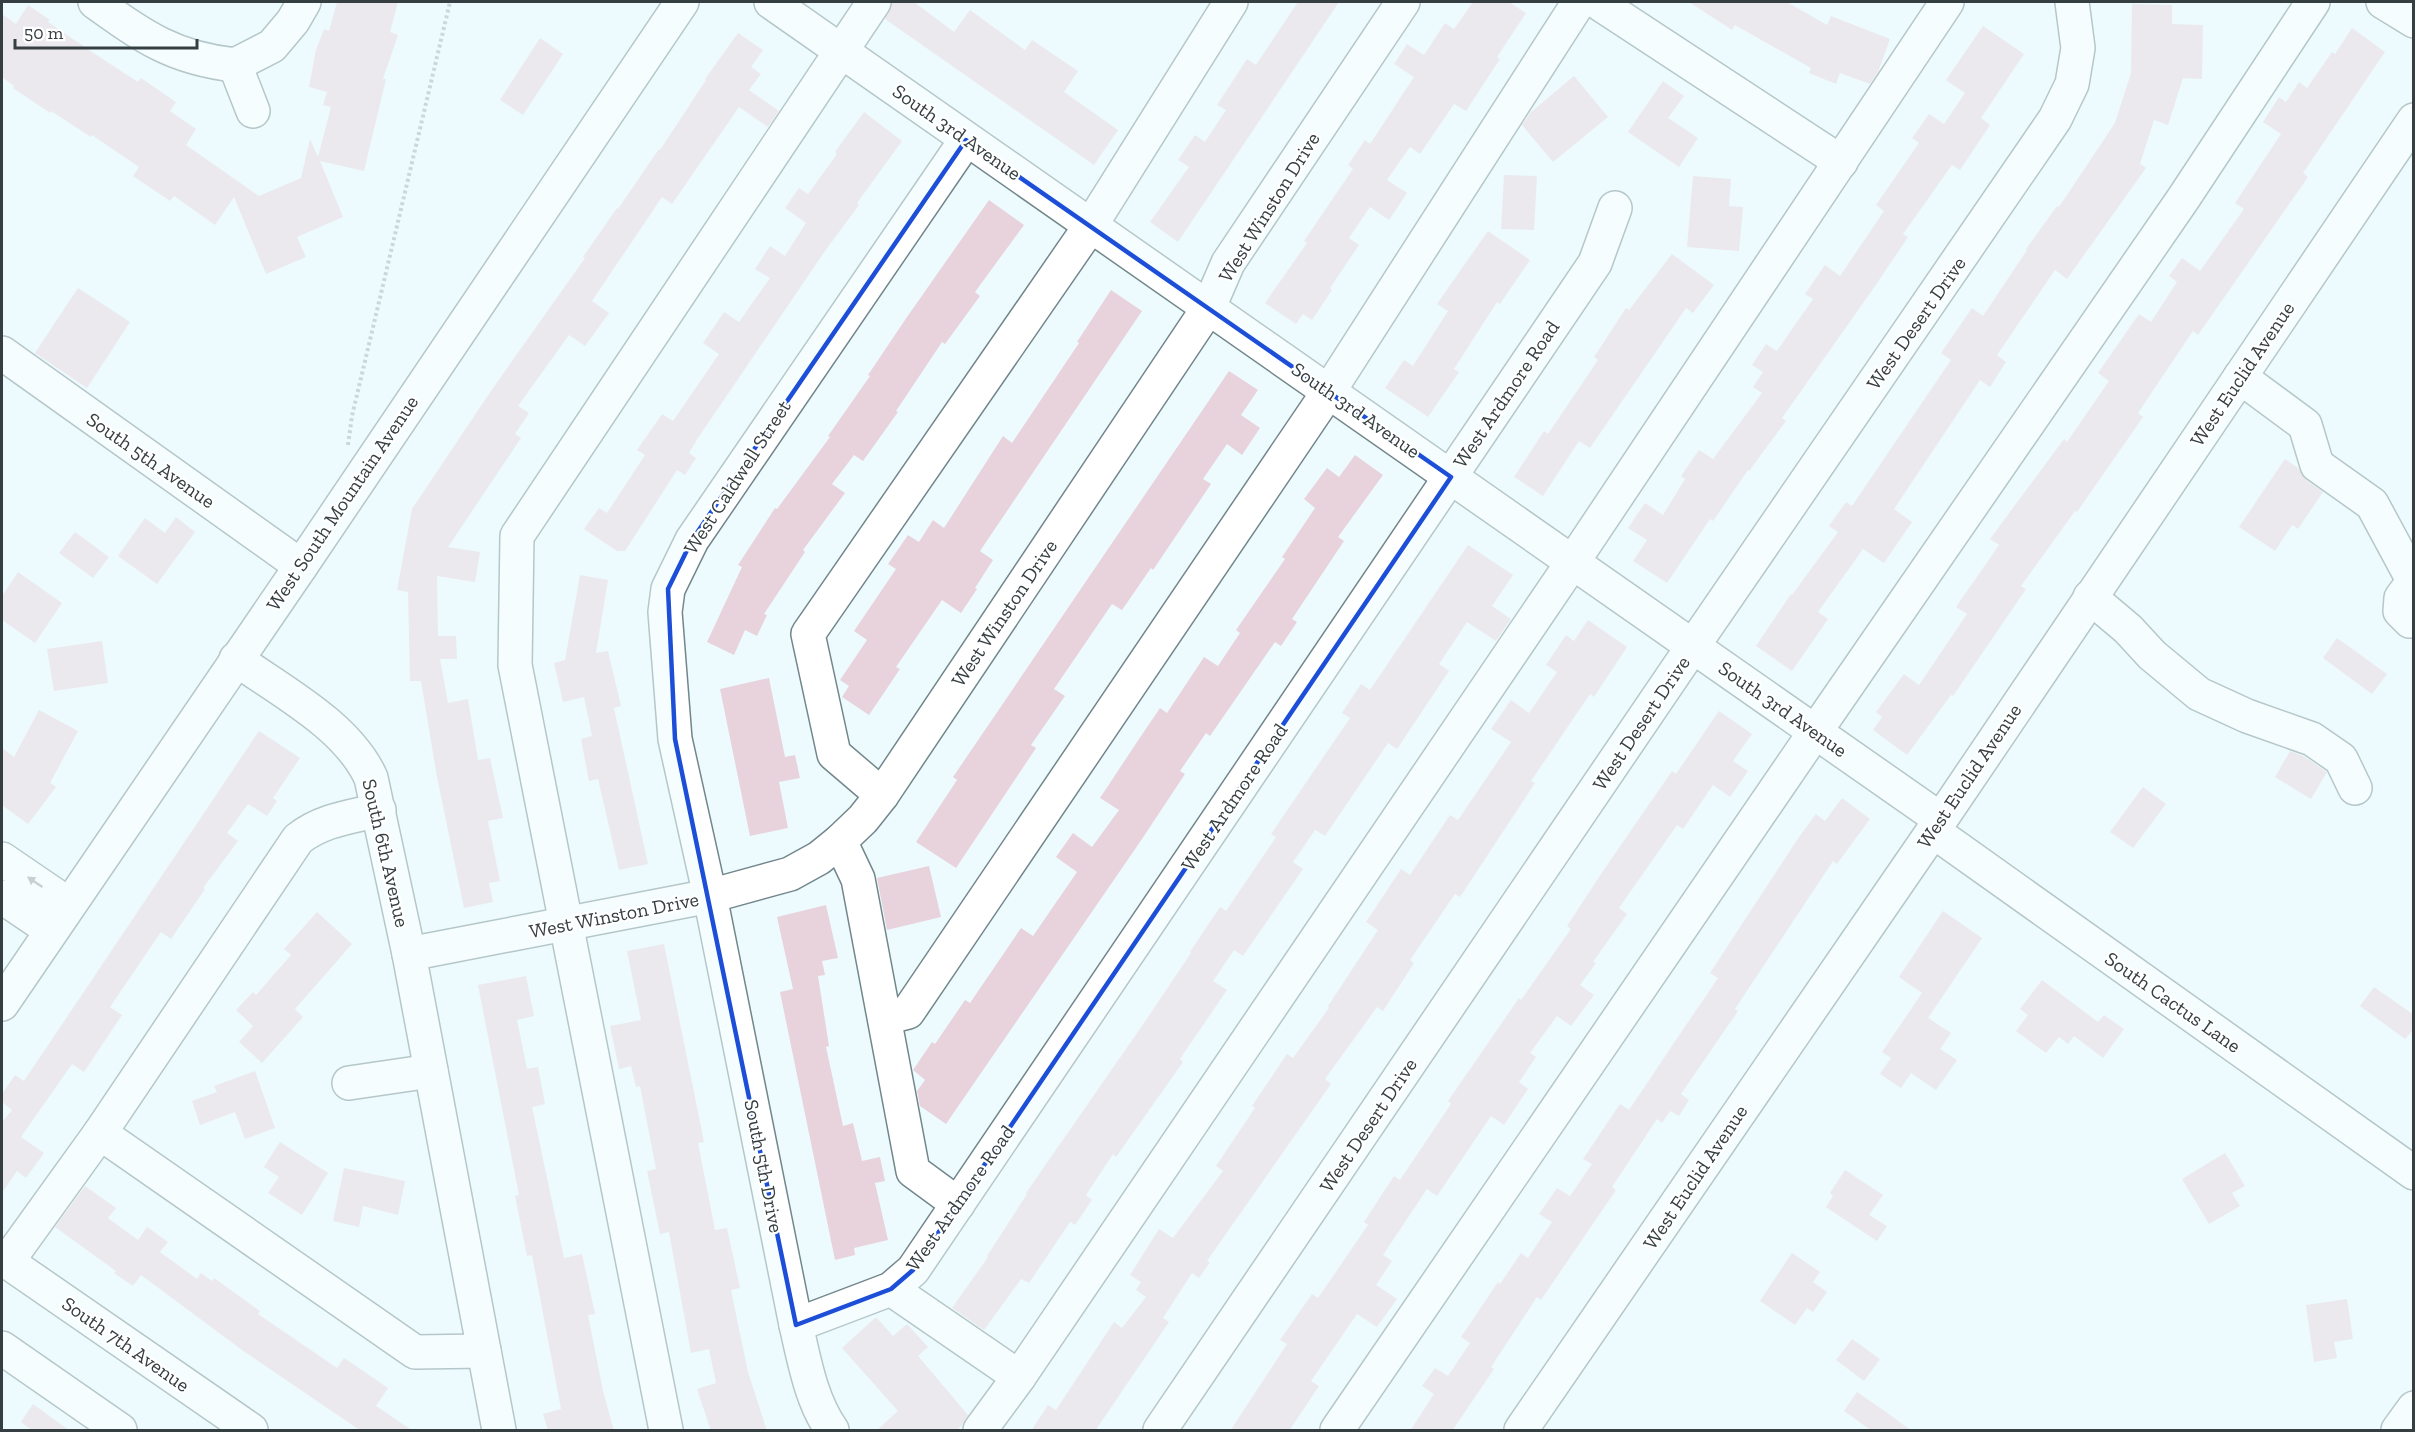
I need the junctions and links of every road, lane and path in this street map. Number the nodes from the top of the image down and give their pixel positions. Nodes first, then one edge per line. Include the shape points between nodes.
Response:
1 (95, 2) edge
2 (304, 2) edge
3 (450, 2) edge
4 (682, 2) edge
5 (771, 2) edge
6 (874, 2) edge
7 (1403, 2) edge
8 (1579, 2) edge
9 (1597, 2) edge
10 (1947, 2) edge
11 (2072, 2) edge
12 (2313, 2) edge
13 (2383, 2) edge
14 (1223, 4) edge
15 (2414, 21) edge
16 (841, 50) junction
17 (235, 65) junction
18 (253, 111) dead end
19 (2414, 120) edge
20 (966, 140) junction
21 (1841, 162) junction
22 (1615, 208) dead end
23 (1091, 225) junction
24 (1209, 307) junction
25 (2, 353) edge
26 (2240, 377) junction
27 (1329, 391) junction
28 (347, 451) dead end
29 (1451, 477) junction
30 (1572, 562) junction
31 (301, 566) junction
32 (2413, 582) edge
33 (2091, 597) junction
34 (2414, 620) edge
35 (1693, 646) junction
36 (236, 658) junction
37 (1815, 732) junction
38 (2355, 788) dead end
39 (882, 795) junction
40 (379, 810) junction
41 (1936, 825) junction
42 (840, 841) junction
43 (2, 859) edge
44 (710, 896) junction
45 (2, 897) edge
46 (59, 917) junction
47 (566, 925) junction
48 (409, 954) junction
49 (2, 1004) edge
50 (885, 1018) junction
51 (431, 1071) junction
52 (349, 1083) dead end
53 (100, 1133) junction
54 (2414, 1173) edge
55 (958, 1204) junction
56 (4, 1260) edge
57 (891, 1289) junction
58 (796, 1325) junction
59 (2, 1348) edge
60 (484, 1351) junction
61 (1019, 1377) junction
62 (2414, 1408) edge
63 (120, 1431) edge
64 (251, 1431) edge
65 (499, 1431) edge
66 (666, 1431) edge
67 (832, 1431) edge
68 (980, 1431) edge
69 (1160, 1431) edge
70 (1338, 1431) edge
71 (1521, 1431) edge
72 (2398, 1431) edge

1 - 17 street via 147,39 204,62
2 - 17 street via 272,46
3 - 28 path
4 - 31 street, West South Mountain Avenue
5 - 16 street, South 3rd Avenue
6 - 16 street
7 - 24 street, West Winston Drive via 1228,263
8 - 27 street
9 - 21 street
10 - 21 street
11 - 35 street, West Desert Drive via 2078,48 2072,84 2055,119
12 - 37 street via 2183,199
13 - 15 street
14 - 23 street
16 - 20 street, South 3rd Avenue
16 - 47 street via 517,536 515,665
17 - 18 street
19 - 26 street, West Euclid Avenue
20 - 23 street, South 3rd Avenue
20 - 44 street, West Caldwell Street via 692,540 668,589 665,612 675,739
21 - 30 street
22 - 29 street, West Ardmore Road via 1595,263
23 - 24 street, South 3rd Avenue
23 - 39 street via 808,634 834,753
24 - 27 street, South 3rd Avenue
24 - 39 street, West Winston Drive
25 - 31 street, South 5th Avenue
26 - 32 street via 2305,425 2317,465 2372,504
26 - 33 street, West Euclid Avenue
27 - 29 street, South 3rd Avenue
27 - 50 street via 908,1012
29 - 30 street, South 3rd Avenue
29 - 55 street, West Ardmore Road
30 - 35 street, South 3rd Avenue
30 - 61 street
31 - 36 street, West South Mountain Avenue
32 - 34 street via 2400,598 2400,611 2410,621
33 - 38 street via 2199,694 2247,717 2312,739 2341,759
33 - 41 street, West Euclid Avenue
35 - 37 street, South 3rd Avenue
35 - 69 street, West Desert Drive
36 - 40 street, South 6th Avenue via 337,730 366,766
36 - 46 street, West South Mountain Avenue
37 - 41 street, South 3rd Avenue
37 - 70 street
39 - 42 street, West Winston Drive
40 - 48 street, South 6th Avenue
40 - 53 street via 327,822 298,839
41 - 54 street, South Cactus Lane
41 - 71 street, West Euclid Avenue
42 - 44 street, West Winston Drive via 790,874
42 - 50 street via 858,879
46 -> 43 street
44 - 47 street, West Winston Drive
44 - 58 street, South 5th Drive
45 - 46 street
46 - 49 street, West South Mountain Avenue
47 - 48 street, West Winston Drive
47 - 66 street
48 - 51 street, South 6th Avenue
50 - 55 street via 913,1172
51 - 52 street
51 - 60 street, South 6th Avenue
53 - 56 street
53 - 60 street via 415,1352
55 - 57 street, West Ardmore Road via 913,1270
56 - 64 street, South 7th Avenue
57 - 58 street, West Ardmore Road
57 - 61 street
58 - 67 street, South 5th Drive via 809,1379
59 - 63 street
60 - 65 street, South 6th Avenue
61 - 68 street
62 - 72 street

